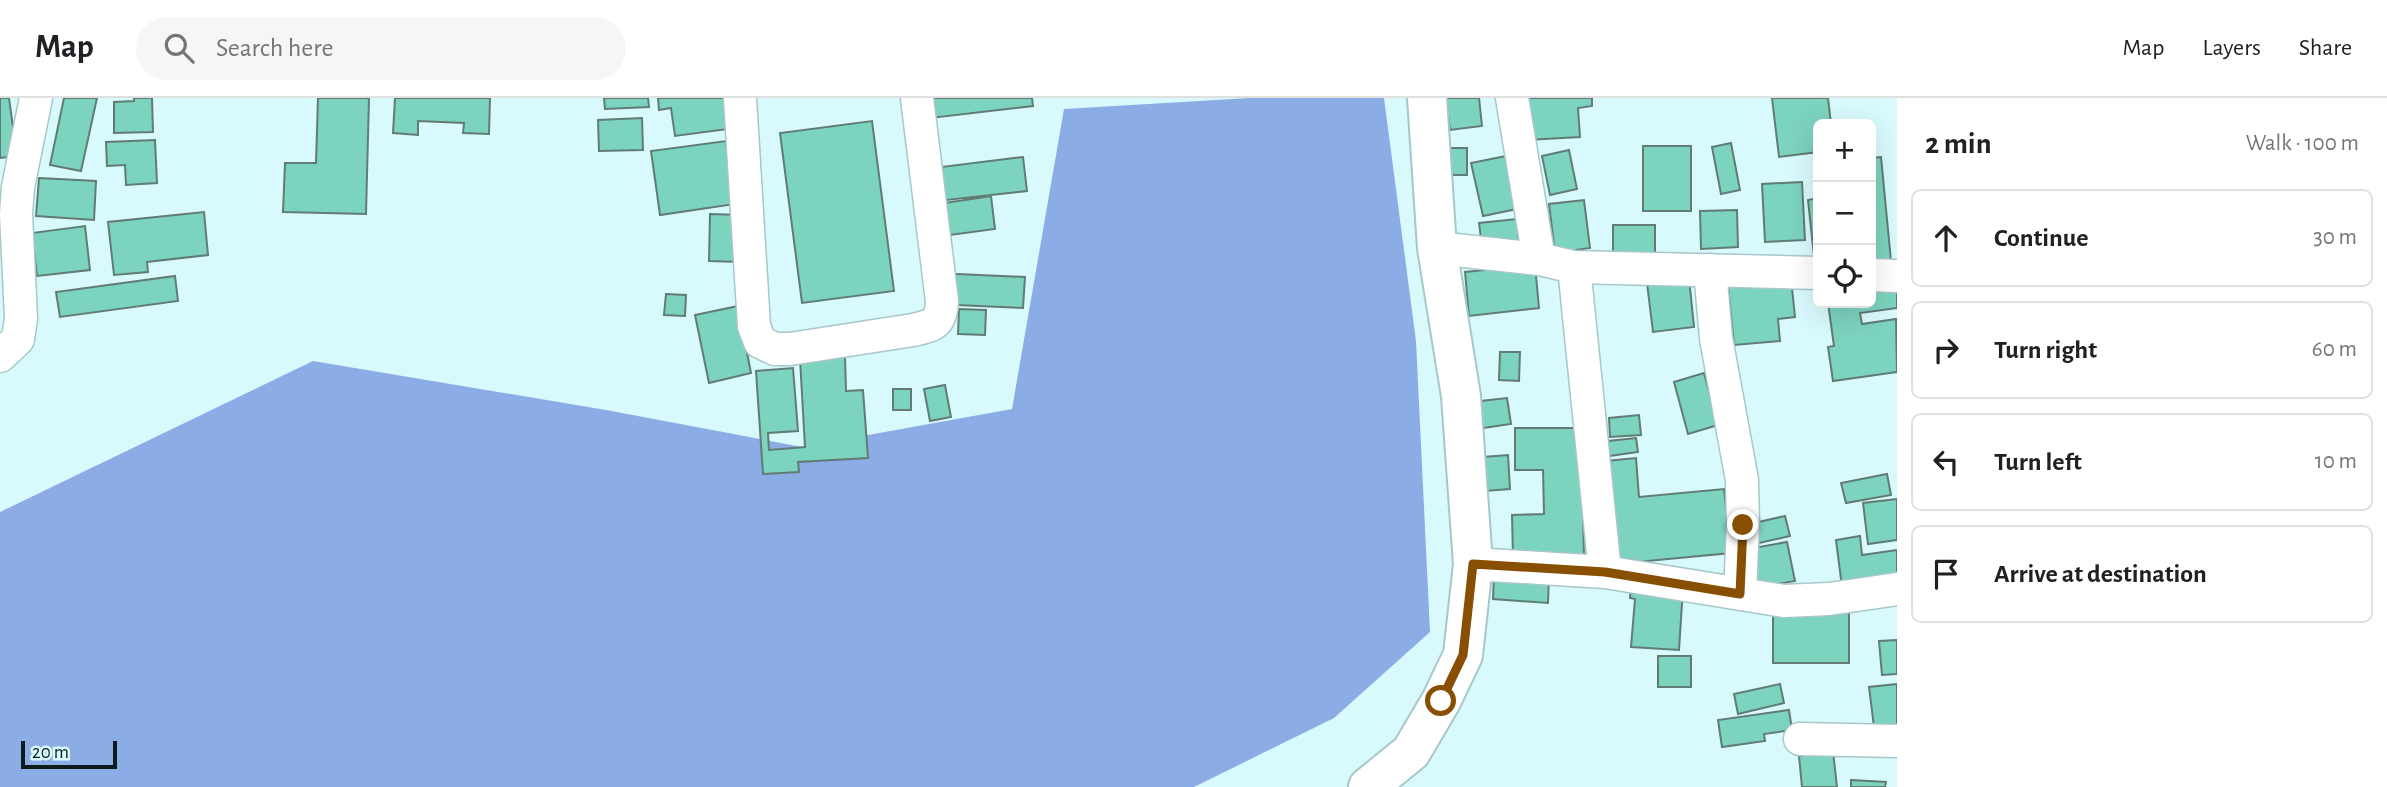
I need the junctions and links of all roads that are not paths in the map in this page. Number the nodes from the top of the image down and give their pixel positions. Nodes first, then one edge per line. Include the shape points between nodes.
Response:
1 (36, 98) edge
2 (740, 98) edge
3 (917, 98) edge
4 (1427, 98) edge
5 (1512, 98) edge
6 (1437, 248) junction
7 (1539, 259) junction
8 (1574, 267) junction
9 (1710, 270) junction
10 (1813, 273) edge
11 (1876, 275) edge
12 (1897, 276) edge
13 (0, 356) edge
14 (1473, 564) junction
15 (1605, 572) junction
16 (1897, 589) edge
17 (1740, 594) junction
18 (1800, 739) dead end
19 (1897, 741) edge
20 (1368, 787) edge

1 - 13 street via 16,214 22,318 18,339
2 - 3 street via 754,326 760,342 790,349 913,330 933,325 942,314
4 - 6 street
5 - 7 street
6 - 7 street
6 - 14 street via 1461,396
7 - 8 street
8 - 9 street
8 - 15 street
9 - 10 street
9 - 17 street via 1716,338 1741,480
11 - 12 street
14 - 15 street
14 - 20 street via 1463,655 1411,752
15 - 17 street
16 - 17 street via 1807,601
18 - 19 street

